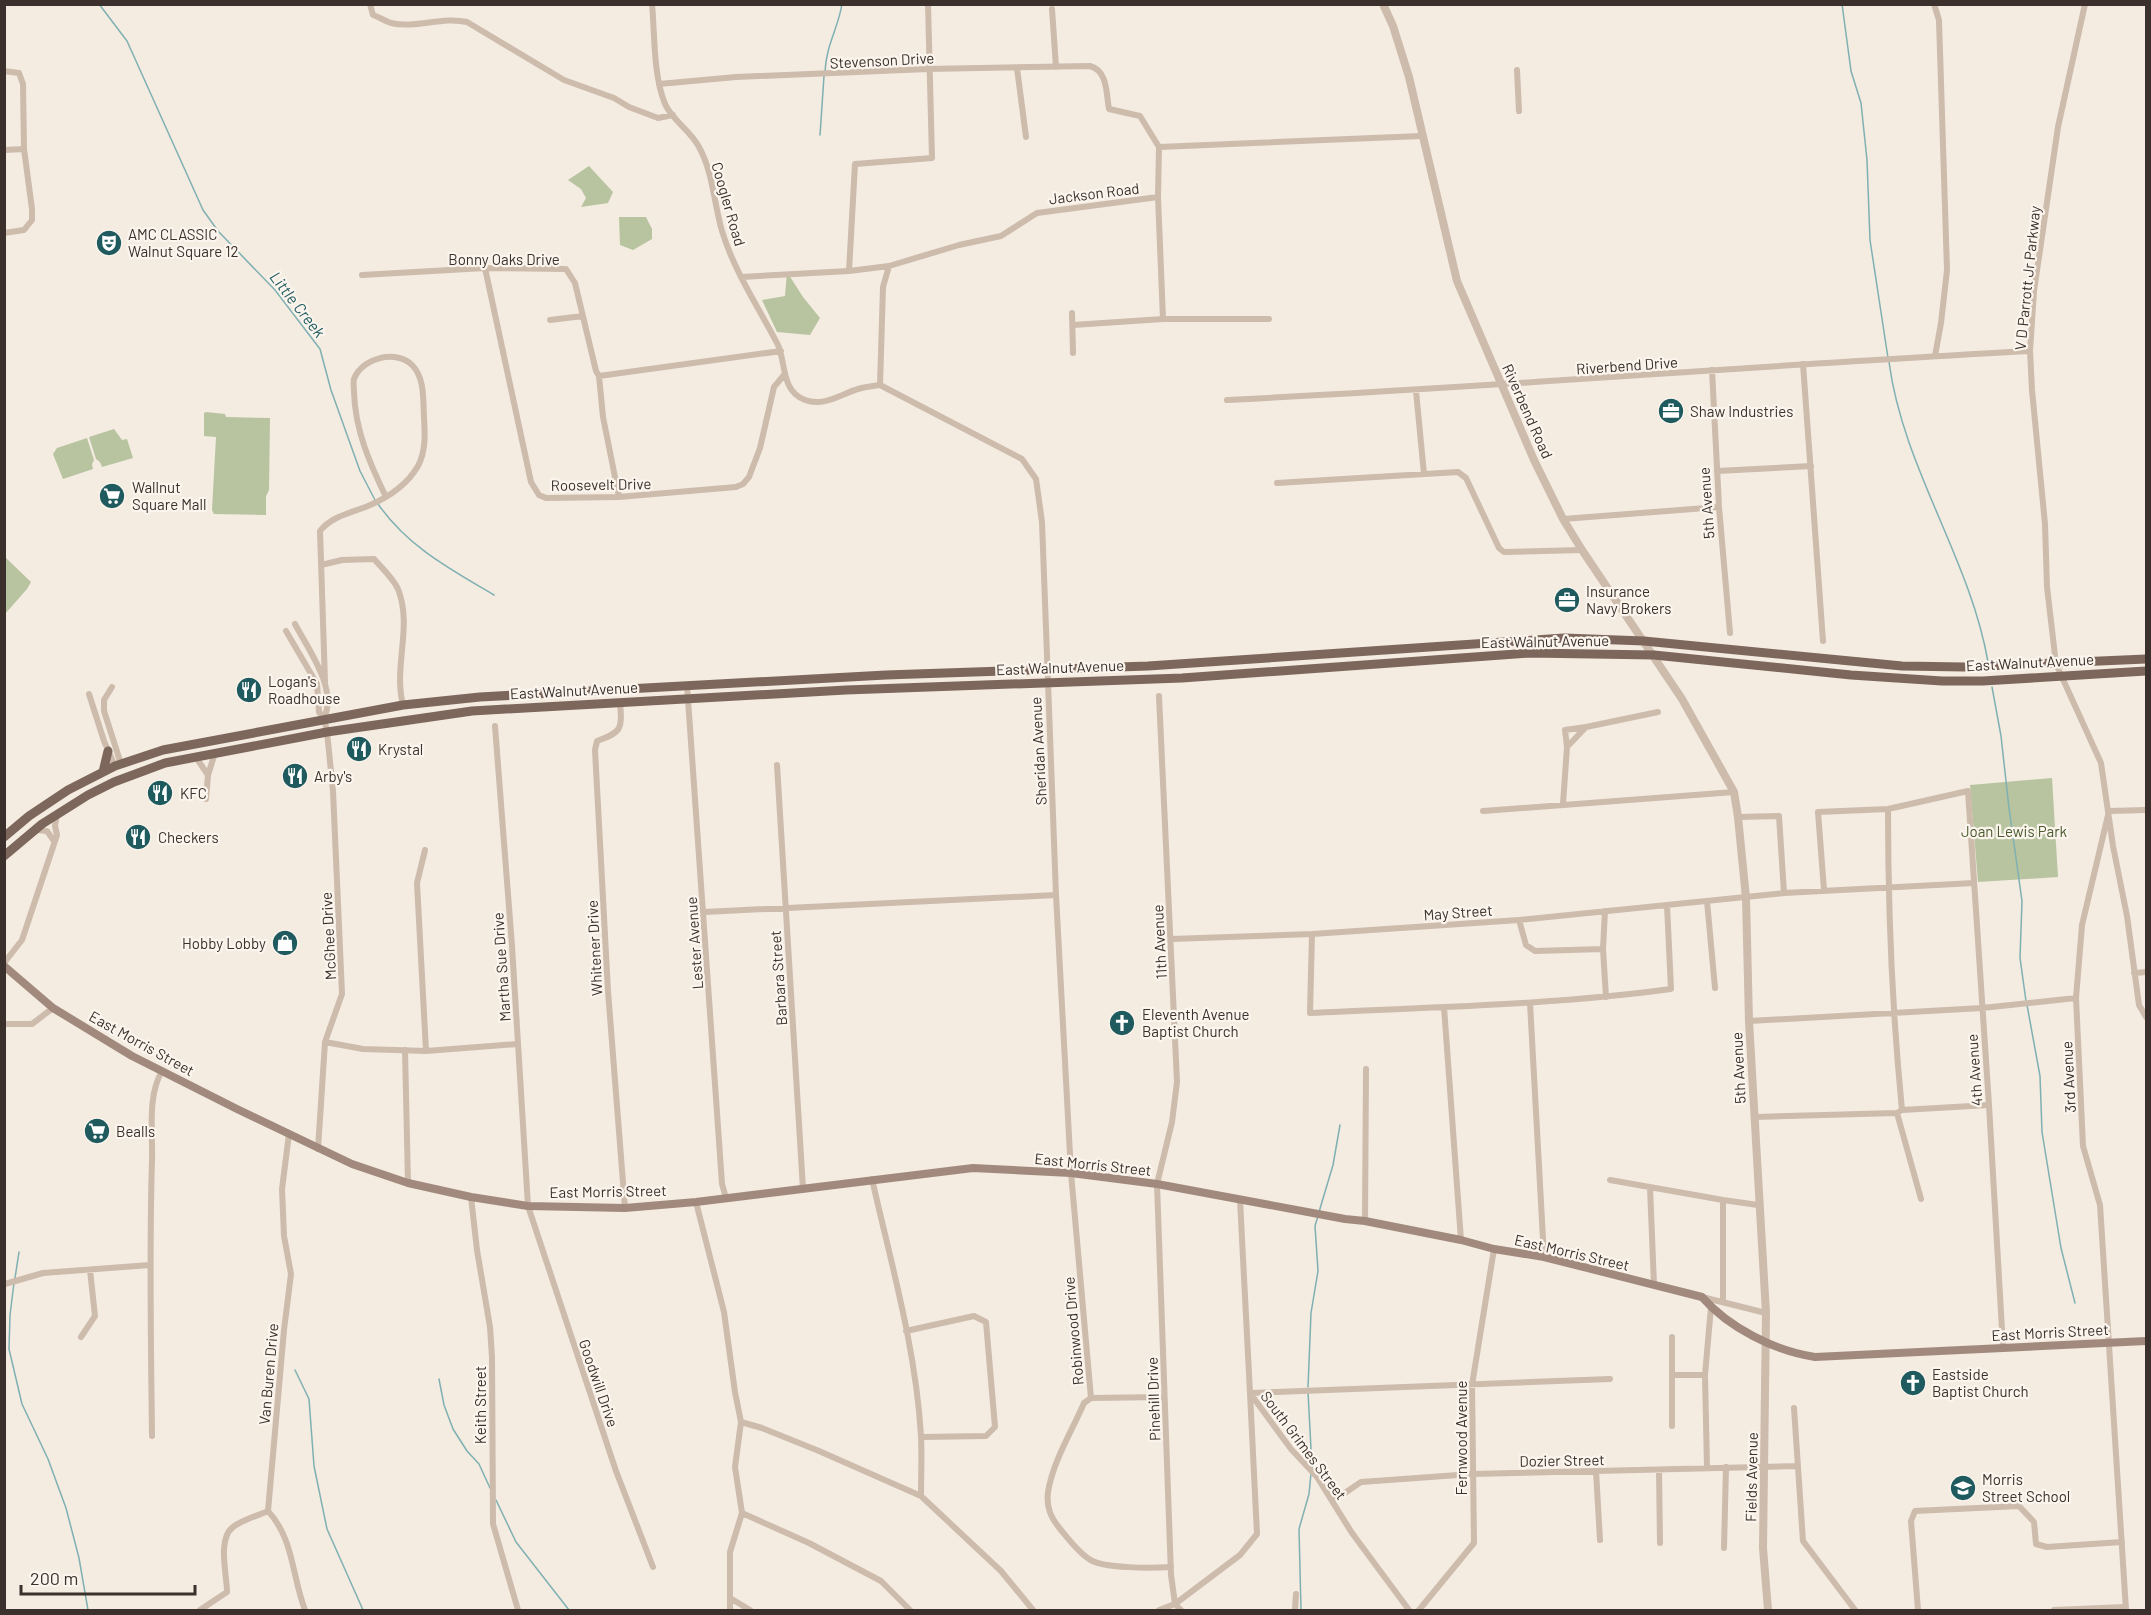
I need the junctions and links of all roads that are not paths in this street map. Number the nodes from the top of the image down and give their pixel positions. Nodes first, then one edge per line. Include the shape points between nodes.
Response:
1 (370, 4) edge
2 (652, 4) edge
3 (928, 4) edge
4 (1383, 4) edge
5 (1934, 4) edge
6 (2085, 4) edge
7 (1052, 9) dead end
8 (1056, 67) junction
9 (1017, 68) junction
10 (928, 69) junction
11 (1517, 70) dead end
12 (4, 71) edge
13 (659, 84) junction
14 (1519, 111) dead end
15 (673, 115) junction
16 (1421, 136) junction
17 (1026, 137) dead end
18 (1159, 147) junction
19 (4, 150) edge
20 (24, 150) junction
21 (1158, 197) junction
22 (4, 233) edge
23 (889, 266) junction
24 (485, 268) junction
25 (849, 271) junction
26 (362, 275) dead end
27 (741, 277) junction
28 (1072, 313) dead end
29 (583, 316) junction
30 (1163, 319) junction
31 (1269, 319) dead end
32 (550, 320) dead end
33 (1073, 325) junction
34 (781, 351) junction
35 (2030, 351) junction
36 (1073, 353) dead end
37 (1935, 356) junction
38 (1803, 364) junction
39 (1712, 370) junction
40 (784, 375) junction
41 (599, 376) junction
42 (1502, 383) junction
43 (880, 385) junction
44 (1416, 391) junction
45 (1227, 400) dead end
46 (1811, 466) junction
47 (1717, 471) junction
48 (1424, 474) junction
49 (1278, 483) dead end
50 (386, 497) junction
51 (619, 497) junction
52 (1719, 507) junction
53 (1563, 519) junction
54 (1582, 550) junction
55 (321, 565) junction
56 (295, 624) dead end
57 (286, 631) dead end
58 (1730, 633) dead end
59 (1823, 640) dead end
60 (1644, 641) junction
61 (1654, 655) junction
62 (1278, 658) junction
63 (2146, 659) edge
64 (2056, 664) junction
65 (1047, 669) junction
66 (2146, 671) edge
67 (1279, 672) junction
68 (2061, 676) junction
69 (325, 682) junction
70 (1047, 683) junction
71 (687, 685) junction
72 (112, 687) dead end
73 (89, 694) dead end
74 (1159, 696) dead end
75 (689, 699) junction
76 (620, 702) junction
77 (403, 705) junction
78 (1658, 712) dead end
79 (324, 718) junction
80 (495, 726) dead end
81 (1586, 726) junction
82 (1565, 730) junction
83 (327, 732) junction
84 (1576, 738) junction
85 (1567, 747) junction
86 (108, 752) junction
87 (216, 753) junction
88 (195, 756) junction
89 (118, 765) junction
90 (777, 765) dead end
91 (102, 772) junction
92 (208, 775) junction
93 (1734, 792) junction
94 (206, 799) dead end
95 (1563, 804) junction
96 (1888, 809) junction
97 (2146, 810) edge
98 (1483, 811) dead end
99 (2109, 811) junction
100 (57, 814) junction
101 (1738, 817) junction
102 (35, 830) junction
103 (4, 837) edge
104 (54, 841) junction
105 (425, 850) dead end
106 (4, 856) edge
107 (1974, 883) junction
108 (1888, 889) junction
109 (1824, 890) junction
110 (1784, 893) junction
111 (1056, 895) junction
112 (1746, 898) junction
113 (1707, 901) junction
114 (1667, 905) junction
115 (785, 908) junction
116 (1605, 911) junction
117 (704, 912) junction
118 (1519, 920) junction
119 (1312, 934) junction
120 (1171, 939) junction
121 (1603, 949) junction
122 (4, 964) edge
123 (2146, 972) edge
124 (2134, 973) junction
125 (1716, 988) dead end
126 (1606, 997) junction
127 (2076, 998) junction
128 (1530, 1003) junction
129 (1444, 1007) junction
130 (52, 1008) junction
131 (1982, 1008) junction
132 (1893, 1013) junction
133 (2146, 1017) edge
134 (1749, 1021) junction
135 (4, 1024) edge
136 (325, 1042) junction
137 (518, 1044) junction
138 (405, 1050) junction
139 (426, 1051) junction
140 (1366, 1069) dead end
141 (162, 1071) junction
142 (1989, 1105) junction
143 (1899, 1111) junction
144 (1755, 1117) junction
145 (289, 1134) junction
146 (318, 1149) junction
147 (1071, 1173) junction
148 (872, 1179) junction
149 (1610, 1180) dead end
150 (408, 1183) junction
151 (1157, 1184) junction
152 (1650, 1187) junction
153 (803, 1189) junction
154 (471, 1197) junction
155 (726, 1198) junction
156 (1921, 1199) dead end
157 (1240, 1200) junction
158 (1723, 1200) junction
159 (696, 1202) junction
160 (1758, 1205) junction
161 (528, 1206) junction
162 (625, 1208) junction
163 (1365, 1221) junction
164 (1461, 1240) junction
165 (1494, 1249) junction
166 (1544, 1257) junction
167 (150, 1265) junction
168 (90, 1270) junction
169 (5, 1284) edge
170 (1654, 1285) junction
171 (1702, 1297) junction
172 (1723, 1301) junction
173 (1711, 1307) junction
174 (1766, 1313) junction
175 (906, 1331) junction
176 (81, 1337) dead end
177 (1672, 1337) dead end
178 (2146, 1341) edge
179 (2109, 1342) junction
180 (1766, 1343) junction
181 (2003, 1347) junction
182 (1673, 1375) junction
183 (1705, 1375) junction
184 (1610, 1379) dead end
185 (1472, 1385) junction
186 (1250, 1393) junction
187 (1164, 1397) junction
188 (1091, 1398) junction
189 (1794, 1408) dead end
190 (741, 1422) junction
191 (1672, 1426) dead end
192 (152, 1436) dead end
193 (921, 1437) junction
194 (1765, 1466) junction
195 (1798, 1466) junction
196 (1726, 1467) junction
197 (1707, 1468) junction
198 (1659, 1470) junction
199 (1596, 1471) junction
200 (1472, 1474) junction
201 (921, 1496) junction
202 (1333, 1501) junction
203 (268, 1511) junction
204 (742, 1513) junction
205 (1600, 1540) dead end
206 (2122, 1542) junction
207 (1660, 1543) dead end
208 (1724, 1548) dead end
209 (1171, 1567) junction
210 (653, 1568) dead end
211 (1296, 1594) dead end
212 (730, 1598) junction
213 (1175, 1604) junction
214 (2126, 1609) edge
215 (200, 1611) edge
216 (305, 1611) edge
217 (518, 1611) edge
218 (730, 1611) edge
219 (750, 1611) edge
220 (910, 1611) edge
221 (1033, 1611) edge
222 (1159, 1611) edge
223 (1181, 1611) edge
224 (1295, 1611) edge
225 (1408, 1611) edge
226 (1419, 1611) edge
227 (1768, 1611) edge
228 (1855, 1611) edge
229 (1918, 1611) edge
230 (2054, 1611) edge

1 - 15 street via 373,15 392,23 456,19 467,22 564,80 658,118
2 - 13 street, Coogler Road
3 - 10 street
4 - 16 street, Riverbend Road via 1409,77
5 - 37 street via 1939,20 1947,244 1945,297
6 - 35 street, V D Parrott Jr Parkway via 2058,127 2034,291
7 - 8 street
8 - 9 street, Stevenson Drive
8 - 18 street, Stevenson Drive via 1097,68 1103,74 1109,109 1140,116
9 - 10 street, Stevenson Drive
9 - 17 street
10 - 13 street, Stevenson Drive
10 - 25 street via 932,158 855,164
11 - 14 street
12 - 20 street via 19,73 23,84
13 - 15 street, Coogler Road
15 - 27 street, Coogler Road via 699,146 722,231
16 - 18 street
16 - 42 street, Riverbend Road via 1457,281
18 - 21 street, Jackson Road
19 - 20 street
20 - 22 street via 32,220 24,230
21 - 23 street, Jackson Road via 1037,213 1000,236
21 - 30 street
23 - 25 street, Jackson Road
23 - 43 street
24 - 26 street, Bonny Oaks Drive
24 - 29 street, Bonny Oaks Drive via 566,269 575,283
24 - 51 street, Roosevelt Drive via 534,488 546,498
25 - 27 street, Jackson Road
27 - 34 street, Coogler Road
28 - 33 street
29 - 32 street
29 - 41 street, Bonny Oaks Drive
30 - 31 street
30 - 33 street
33 - 36 street
34 - 40 street, Coogler Road
34 - 41 street
35 - 37 street, Riverbend Drive
35 - 64 street, V D Parrott Jr Parkway
37 - 38 street, Riverbend Drive
38 - 39 street, Riverbend Drive
38 - 46 street
39 - 42 street, Riverbend Drive
39 - 47 street, 5th Avenue
40 - 43 street via 803,399 816,402
40 - 51 street, Roosevelt Drive via 774,387 760,448 743,484
41 - 51 street, Bonny Oaks Drive
42 - 44 street, Riverbend Drive
42 - 53 street, Riverbend Road
43 - 65 street, Sheridan Avenue via 1022,459 1036,479 1042,522
44 - 45 street, Riverbend Drive
44 - 48 street
46 - 47 street
46 - 59 street
47 - 52 street, 5th Avenue
48 - 49 street
48 - 54 street via 1463,474 1498,548 1504,552
50 - 50 street via 369,463 359,429 353,380 364,365 376,359 399,357 412,365 423,387 425,441 417,468
50 - 55 street via 324,526 320,531
52 - 53 street
52 - 58 street, 5th Avenue
53 - 54 street, Riverbend Road
54 - 60 street, Riverbend Road
55 - 69 street
55 - 77 street via 374,559 397,587 404,614 399,689
56 - 69 street
57 - 79 street via 314,677
60 - 61 street, Riverbend Road
60 - 62 main road, East Walnut Avenue via 1564,638
60 - 64 main road, East Walnut Avenue via 1902,666
61 - 67 main road, East Walnut Avenue via 1530,653
61 - 68 main road, East Walnut Avenue via 1920,680
61 - 93 street, Riverbend Road
62 - 65 main road, East Walnut Avenue
62 - 67 main road
63 - 64 main road, East Walnut Avenue
64 - 68 street, V D Parrott Jr Parkway
65 - 70 street, Sheridan Avenue
65 - 71 main road, East Walnut Avenue
66 - 68 main road, East Walnut Avenue
67 - 70 main road, East Walnut Avenue
68 - 99 street, V D Parrott Jr Parkway via 2101,763
69 - 79 street
70 - 75 main road, East Walnut Avenue
70 - 111 street, Sheridan Avenue
71 - 75 street, Lester Avenue
71 - 77 main road, East Walnut Avenue via 480,696
72 - 89 street via 104,700 104,711
73 - 86 street
74 - 120 street, 11th Avenue
75 - 76 main road, East Walnut Avenue
75 - 117 street, Lester Avenue
76 - 83 main road, East Walnut Avenue via 472,711
76 - 162 street, Whitener Drive via 622,725 615,734 597,741 595,750
77 - 79 main road, East Walnut Avenue
78 - 81 street
79 - 83 street, McGhee Drive
79 - 89 main road, East Walnut Avenue via 171,748
80 - 137 street, Martha Sue Drive
81 - 82 street
81 - 84 street
82 - 84 street
82 - 85 street
83 - 87 main road, East Walnut Avenue
83 - 136 street, McGhee Drive via 342,987 340,1004
84 - 85 street
85 - 95 street
86 - 89 street
86 - 91 main road
87 - 88 main road, East Walnut Avenue
87 - 92 street
88 - 92 street
88 - 100 main road, East Walnut Avenue via 114,782
89 - 91 main road, East Walnut Avenue
90 - 115 street, Barbara Street
91 - 103 main road, East Walnut Avenue via 47,803
92 - 94 street
93 - 95 street
93 - 101 street, 5th Avenue
95 - 98 street
96 - 107 street, 4th Avenue via 1968,791
96 - 108 street
96 - 109 street via 1818,812
97 - 99 street
99 - 124 street, V D Parrott Jr Parkway
99 - 127 street, 3rd Avenue via 2082,926
100 - 102 main road, East Walnut Avenue
100 - 104 street
101 - 110 street via 1779,816
101 - 112 street, 5th Avenue
102 - 104 street via 47,831
102 - 106 main road, East Walnut Avenue
104 - 122 street via 22,940
105 - 139 street via 417,883
107 - 108 street, May Street
107 - 131 street, 4th Avenue
108 - 109 street, May Street
108 - 132 street
109 - 110 street, May Street
110 - 112 street, May Street
111 - 115 street
111 - 147 street, Sheridan Avenue
112 - 113 street, May Street
112 - 134 street, 5th Avenue
113 - 114 street, May Street
113 - 125 street
114 - 116 street, May Street
114 - 126 street via 1671,989
115 - 117 street
115 - 153 street, Barbara Street
116 - 118 street, May Street
116 - 121 street
117 - 155 street, Lester Avenue
118 - 119 street, May Street
118 - 121 street via 1526,945 1535,951
119 - 120 street, May Street
119 - 129 street via 1310,1013
120 - 151 street, 11th Avenue via 1177,1082
121 - 126 street
122 - 130 main road, East Morris Street
123 - 124 street
124 - 133 street, V D Parrott Jr Parkway via 2139,1005
126 - 128 street
127 - 131 street
127 - 179 street, 3rd Avenue via 2083,1146 2100,1204
128 - 129 street
128 - 166 street
129 - 164 street
130 - 135 street via 32,1024
130 - 141 main road, East Morris Street
131 - 132 street
131 - 142 street, 4th Avenue
132 - 134 street
132 - 143 street
134 - 144 street, 5th Avenue
136 - 138 street via 363,1049
136 - 146 street, McGhee Drive
137 - 139 street
137 - 161 street, Martha Sue Drive
138 - 139 street
138 - 150 street
140 - 163 street
141 - 145 main road, East Morris Street
141 - 167 street via 154,1096
142 - 143 street
142 - 181 street, 4th Avenue
143 - 144 street
143 - 156 street
144 - 160 street, 5th Avenue
145 - 146 main road, East Morris Street
145 - 203 street, Van Buren Drive via 282,1189 291,1274
146 - 150 main road, East Morris Street
147 - 148 main road, East Morris Street via 972,1168
147 - 151 main road, East Morris Street
147 - 188 street, Robinwood Drive
148 - 153 main road, East Morris Street
148 - 175 street
149 - 152 street
150 - 154 main road, East Morris Street
151 - 157 main road, East Morris Street
151 - 187 street, Pinehill Drive
152 - 158 street
152 - 170 street
153 - 155 main road, East Morris Street
154 - 161 main road, East Morris Street
154 - 217 street, Keith Street via 490,1327 493,1524
155 - 159 main road, East Morris Street
157 - 163 main road, East Morris Street
157 - 186 street, South Grimes Street
158 - 160 street
158 - 172 street
159 - 162 main road, East Morris Street
159 - 190 street via 724,1312
160 - 174 street, 5th Avenue
161 - 162 main road, East Morris Street
161 - 210 street, Goodwill Drive via 616,1471
163 - 164 main road, East Morris Street
164 - 165 main road, East Morris Street
165 - 166 main road, East Morris Street
165 - 185 street, Fernwood Avenue
166 - 170 main road, East Morris Street
167 - 168 street
167 - 192 street
168 - 169 street via 43,1273
168 - 176 street via 95,1316
170 - 171 main road, East Morris Street
171 - 172 street
171 - 173 main road, East Morris Street
172 - 174 street
173 - 180 main road, East Morris Street
173 - 183 street
174 - 180 street, 5th Avenue
175 - 193 street
175 - 193 street via 974,1316 986,1322 995,1427 986,1436
177 - 182 street
178 - 179 main road, East Morris Street
179 - 181 main road, East Morris Street
179 - 206 street, 3rd Avenue
180 - 181 main road, East Morris Street via 1815,1357
180 - 194 street, Fields Avenue
182 - 183 street
182 - 191 street
183 - 197 street
184 - 185 street
185 - 186 street
185 - 200 street, Fernwood Avenue
186 - 202 street, South Grimes Street
186 - 213 street via 1257,1534 1240,1555
187 - 188 street
187 - 209 street, Pinehill Drive
188 - 209 street, Robinwood Drive via 1084,1403 1054,1470 1048,1494 1052,1519 1090,1560
189 - 195 street
190 - 201 street
190 - 204 street via 735,1467
193 - 201 street
194 - 195 street, Dozier Street
194 - 196 street, Dozier Street
194 - 227 street, Fields Avenue via 1763,1548
195 - 228 street via 1803,1541
196 - 197 street, Dozier Street
196 - 208 street
197 - 198 street, Dozier Street
198 - 199 street, Dozier Street
198 - 207 street
199 - 200 street, Dozier Street
199 - 205 street
200 - 202 street, Dozier Street via 1361,1482
200 - 226 street, Fernwood Avenue via 1474,1542
201 - 221 street via 1000,1571
202 - 225 street, South Grimes Street
203 - 215 street via 231,1528 223,1550 227,1592
203 - 216 street via 287,1542
204 - 212 street via 730,1552
204 - 220 street via 881,1581
206 - 214 street, 3rd Avenue
206 - 229 street via 2047,1547 2036,1544 2034,1522 2019,1506 1915,1511 1911,1521
209 - 213 street, Pinehill Drive
211 - 224 street
212 - 218 street
212 - 219 street
213 - 222 street
213 - 223 street
214 - 230 street

